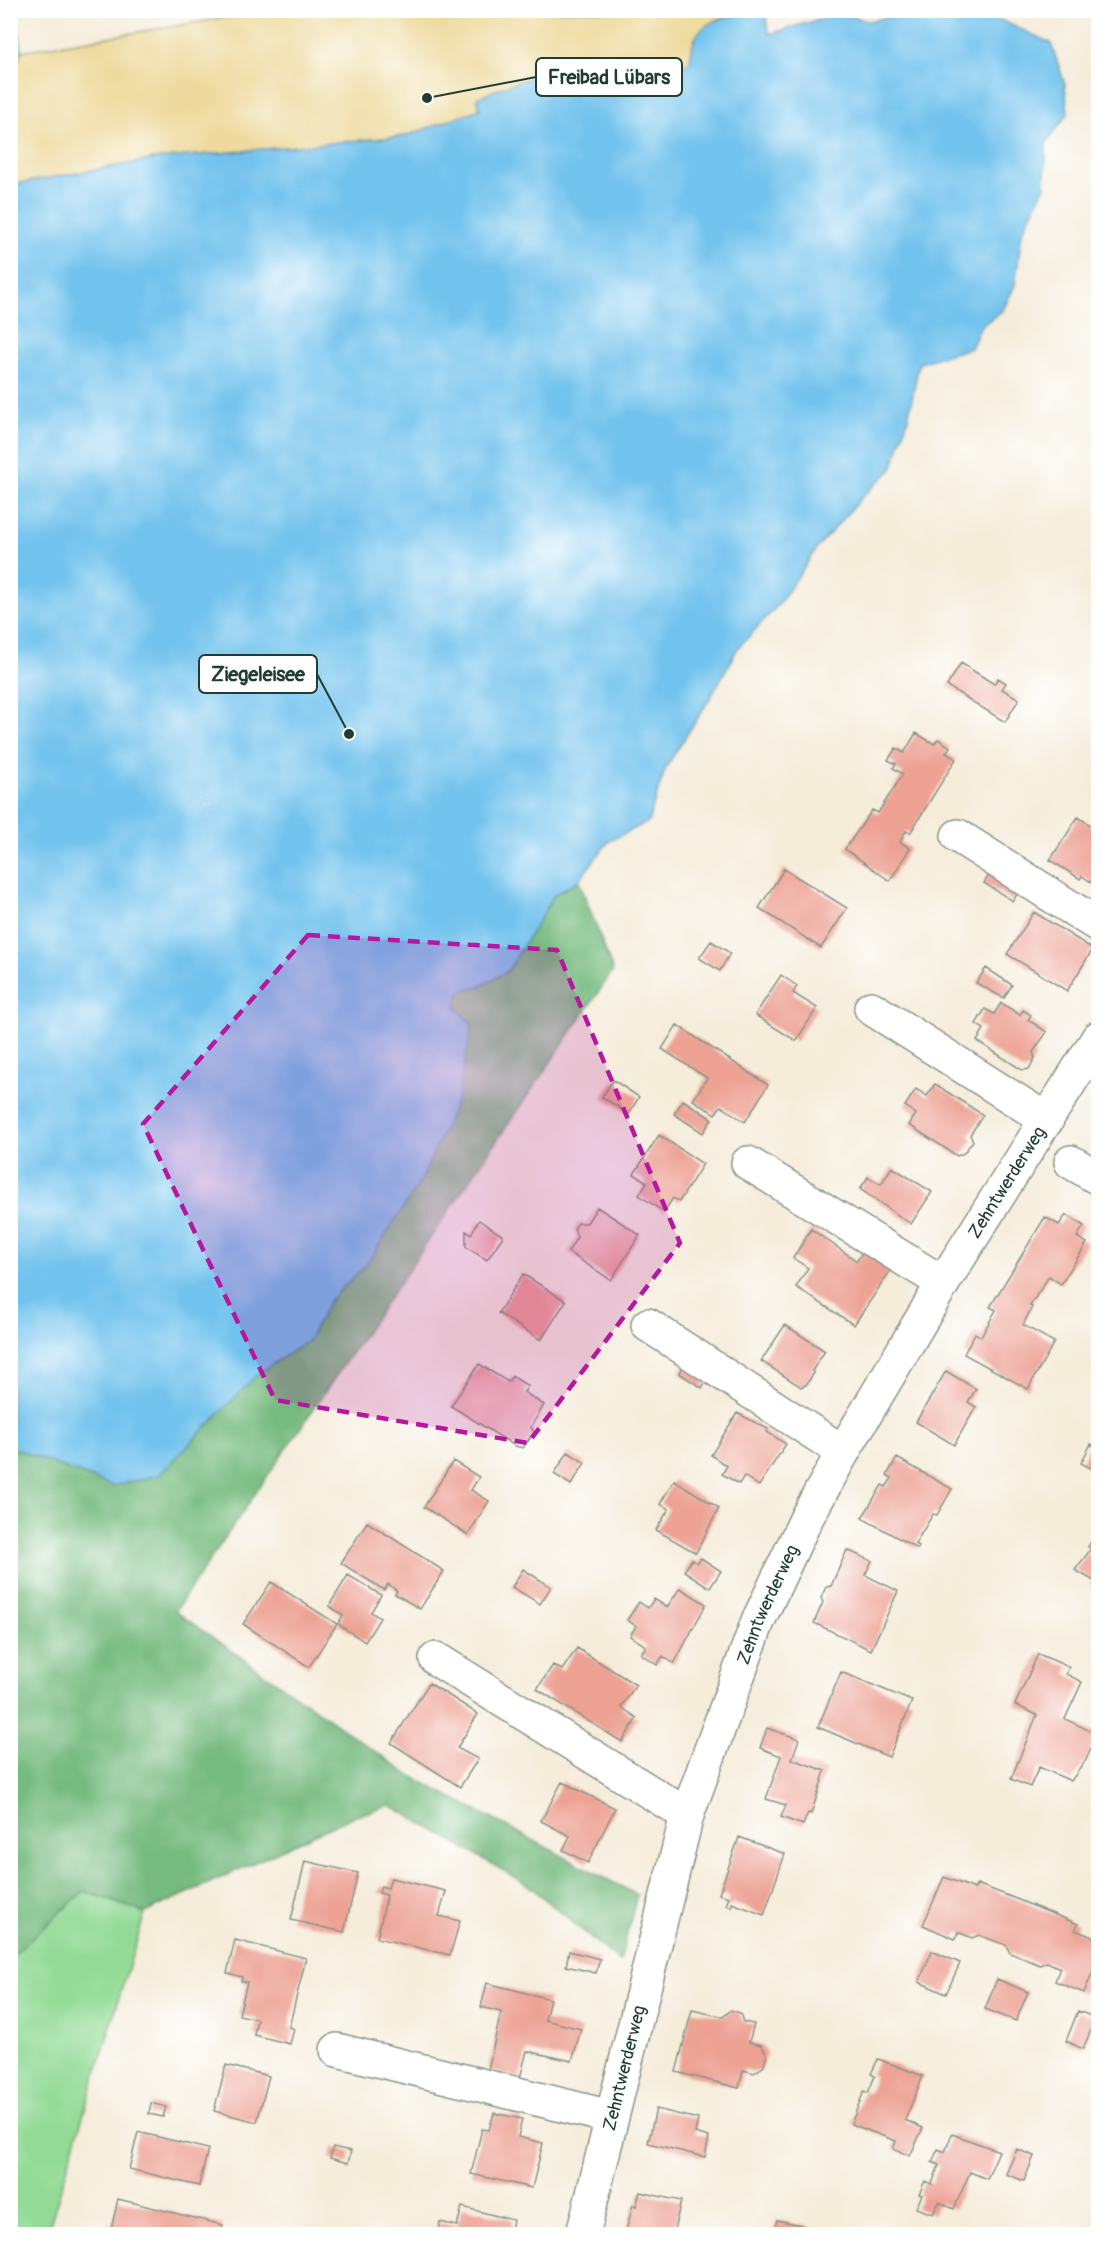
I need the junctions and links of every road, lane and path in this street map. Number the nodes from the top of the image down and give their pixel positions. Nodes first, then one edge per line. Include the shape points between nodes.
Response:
1 (958, 836) dead end
2 (1098, 925) edge
3 (871, 1008) dead end
4 (1098, 1038) edge
5 (1047, 1120) junction
6 (748, 1163) dead end
7 (943, 1283) junction
8 (648, 1325) dead end
9 (843, 1452) junction
10 (436, 1659) dead end
11 (687, 1815) junction
12 (337, 2050) dead end
13 (611, 2117) junction
14 (583, 2235) edge

1 - 2 street
3 - 5 street
4 - 5 street, Zehntwerderweg
5 - 7 street, Zehntwerderweg
6 - 7 street
7 - 9 street, Zehntwerderweg
8 - 9 street
9 - 11 street, Zehntwerderweg via 758,1621
10 - 11 street
11 - 13 street, Zehntwerderweg
12 - 13 street
13 - 14 street, Zehntwerderweg

